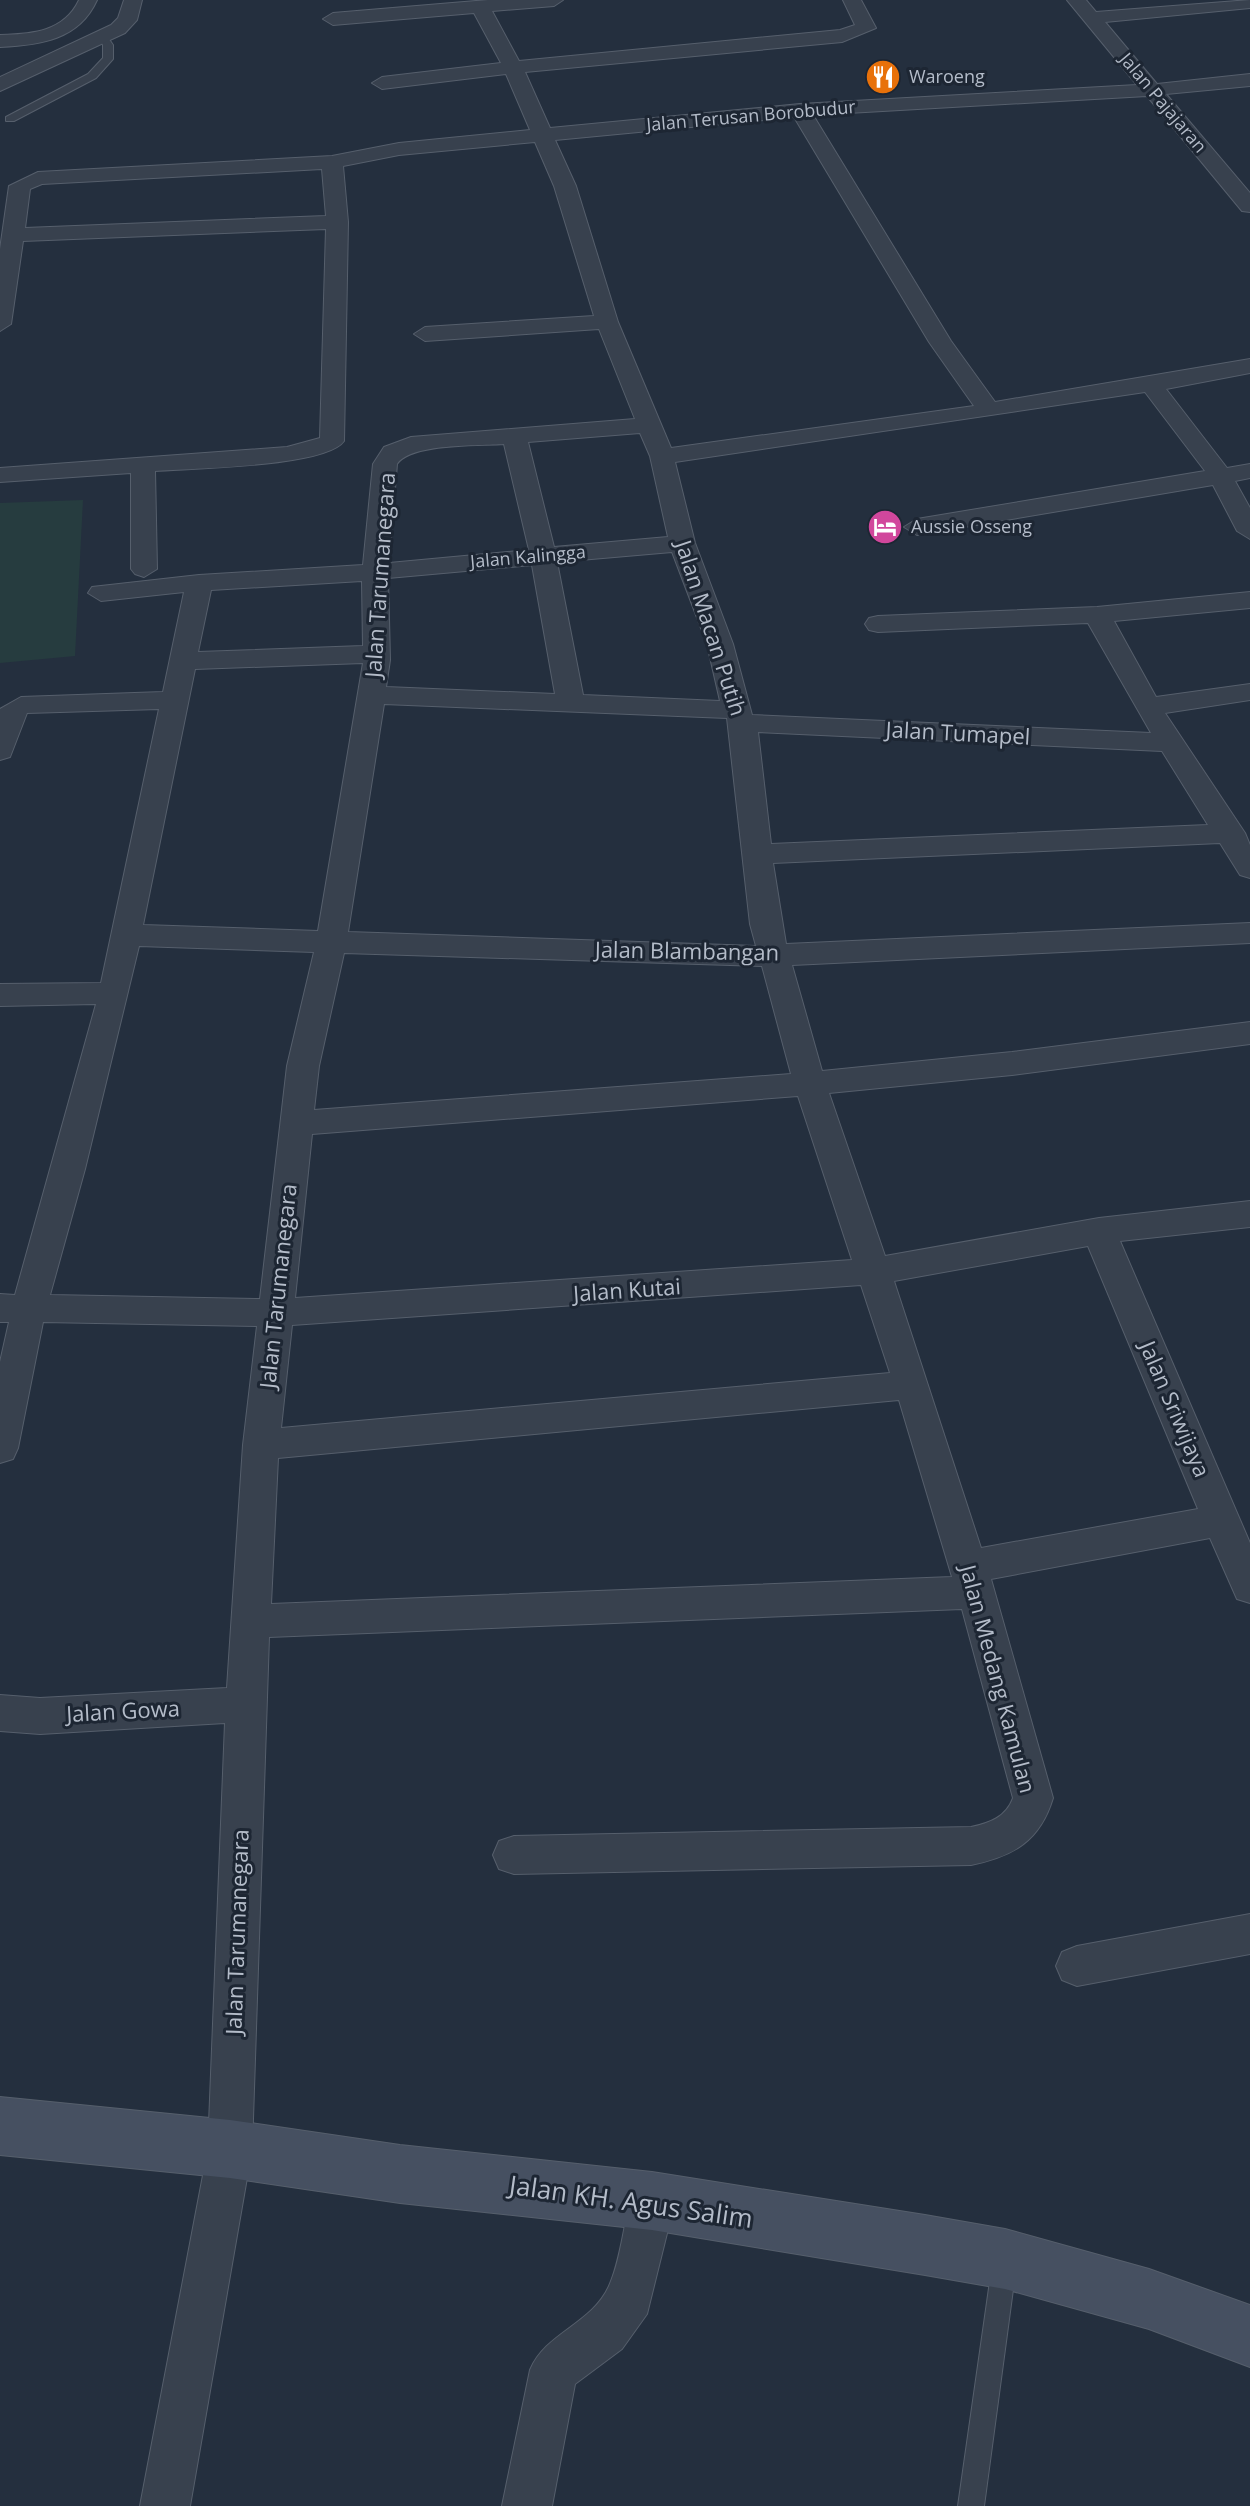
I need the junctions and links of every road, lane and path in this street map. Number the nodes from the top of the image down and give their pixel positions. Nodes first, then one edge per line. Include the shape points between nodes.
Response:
1 (88, 0) edge
2 (133, 0) edge
3 (554, 0) edge
4 (852, 0) edge
5 (1076, 0) edge
6 (1250, 2) edge
7 (472, 10) junction
8 (1090, 18) junction
9 (333, 19) dead end
10 (102, 37) junction
11 (0, 41) edge
12 (513, 67) junction
13 (1250, 80) edge
14 (2, 83) edge
15 (382, 83) dead end
16 (1152, 90) junction
17 (800, 110) junction
18 (10, 119) dead end
19 (543, 135) junction
20 (332, 162) junction
21 (1242, 185) edge
22 (1250, 206) edge
23 (337, 222) junction
24 (12, 235) junction
25 (4, 264) edge
26 (1, 314) edge
27 (607, 322) junction
28 (425, 334) dead end
29 (1250, 366) edge
30 (1151, 385) junction
31 (988, 409) junction
32 (648, 425) junction
33 (515, 438) junction
34 (662, 456) junction
35 (143, 465) junction
36 (1250, 471) edge
37 (0, 475) edge
38 (1220, 475) junction
39 (917, 527) dead end
40 (1250, 531) edge
41 (682, 543) junction
42 (543, 555) junction
43 (144, 569) dead end
44 (375, 572) junction
45 (199, 583) junction
46 (101, 593) dead end
47 (1250, 600) edge
48 (1097, 615) junction
49 (878, 624) dead end
50 (377, 654) junction
51 (184, 661) junction
52 (1250, 692) edge
53 (371, 695) junction
54 (173, 700) junction
55 (570, 701) junction
56 (1148, 707) junction
57 (739, 716) junction
58 (1173, 743) junction
59 (0, 751) edge
60 (1231, 833) junction
61 (757, 854) junction
62 (1250, 868) edge
63 (1250, 933) edge
64 (124, 935) junction
65 (332, 939) junction
66 (773, 953) junction
67 (114, 993) junction
68 (0, 995) edge
69 (1250, 1033) edge
70 (810, 1084) junction
71 (296, 1123) junction
72 (1250, 1214) edge
73 (1099, 1231) junction
74 (874, 1271) junction
75 (14, 1308) edge
76 (274, 1313) junction
77 (912, 1385) junction
78 (261, 1445) junction
79 (0, 1448) edge
80 (1223, 1520) junction
81 (972, 1579) junction
82 (1250, 1587) edge
83 (251, 1621) junction
84 (246, 1704) junction
85 (0, 1713) edge
86 (514, 1855) dead end
87 (1250, 1934) edge
88 (1077, 1966) dead end
89 (0, 2126) edge
90 (230, 2149) junction
91 (652, 2201) junction
92 (1005, 2259) junction
93 (1250, 2336) edge
94 (165, 2506) edge
95 (527, 2506) edge
96 (971, 2506) edge

1 - 11 street via 73,25 35,38
2 - 10 street via 127,20
3 - 7 street
4 - 12 street via 866,23 856,33
5 - 8 street, Jalan Pajajaran
6 - 8 street
7 - 9 street
7 - 12 street, Jalan Macan Putih
8 - 16 street, Jalan Pajajaran
10 - 14 street
10 - 18 lane via 108,59 92,76
12 - 15 street
12 - 19 street, Jalan Macan Putih
13 - 16 street, Jalan Terusan Borobudur
16 - 17 street, Jalan Terusan Borobudur
16 - 21 street, Jalan Pajajaran
17 - 19 street, Jalan Terusan Borobudur
17 - 31 street via 940,342
19 - 20 street, Jalan Terusan Borobudur via 399,149
19 - 27 street, Jalan Macan Putih via 565,186
20 - 23 street
20 - 24 street, Jalan Terusan Borobudur via 38,178 20,186
21 - 22 street, Jalan Pajajaran
23 - 24 street
23 - 35 street via 332,441 308,452
24 - 25 street
25 - 26 street
27 - 28 street
27 - 32 street, Jalan Macan Putih
29 - 30 street
30 - 31 street
30 - 38 street
31 - 34 street
32 - 33 street
32 - 34 street, Jalan Macan Putih
33 - 42 street
33 - 44 street, Jalan Tarumanegara via 411,444 393,452 385,464
34 - 41 street, Jalan Macan Putih
35 - 37 street
35 - 43 street
36 - 38 street
38 - 39 street
38 - 40 street
41 - 42 street, Jalan Kalingga
41 - 57 street, Jalan Macan Putih via 720,644
42 - 44 street, Jalan Kalingga
42 - 55 street
44 - 45 street, Jalan Kalingga
44 - 50 street, Jalan Tarumanegara
45 - 46 street, Jalan Kalingga
45 - 51 street
47 - 48 street
48 - 49 street
48 - 56 street
50 - 51 street
50 - 53 street, Jalan Tarumanegara
51 - 54 street
52 - 56 street
53 - 55 street, Jalan Tumapel
53 - 65 street, Jalan Tarumanegara
54 - 59 street via 21,705 13,710
54 - 64 street
55 - 57 street, Jalan Tumapel
56 - 58 street
57 - 58 street, Jalan Tumapel
57 - 61 street, Jalan Macan Putih
58 - 60 street
60 - 61 street
60 - 62 street
61 - 66 street, Jalan Macan Putih
63 - 66 street, Jalan Blambangan
64 - 65 street, Jalan Blambangan
64 - 67 street
65 - 66 street, Jalan Blambangan
65 - 71 street, Jalan Tarumanegara via 303,1066
66 - 70 street, Jalan Macan Putih
67 - 68 street
67 - 75 street via 69,1169
69 - 70 street
70 - 71 street
70 - 74 street, Jalan Macan Putih
71 - 76 street, Jalan Tarumanegara
72 - 73 street, Jalan Kutai
73 - 74 street, Jalan Kutai
73 - 80 street, Jalan Sriwijaya
74 - 76 street, Jalan Kutai
74 - 77 street, Jalan Medang Kamulan
75 - 76 street, Jalan Kutai
75 - 79 street
76 - 78 street, Jalan Tarumanegara
77 - 78 street
77 - 81 street, Jalan Medang Kamulan
78 - 83 street, Jalan Tarumanegara
80 - 81 street
80 - 82 street, Jalan Sriwijaya
81 - 83 street
81 - 86 street, Jalan Medang Kamulan via 1033,1798 1029,1815 1000,1840 971,1846
83 - 84 street, Jalan Tarumanegara
84 - 85 street, Jalan Gowa via 40,1716
84 - 90 street, Jalan Tarumanegara
87 - 88 street
89 - 90 street, Jalan KH. Agus Salim
90 - 91 street, Jalan KH. Agus Salim via 400,2174
90 - 94 street, Jalan Tarumanegara
91 - 92 street, Jalan KH. Agus Salim
91 - 95 street via 630,2297 605,2332 554,2370
92 - 93 street, Jalan KH. Agus Salim via 1149,2299
92 - 96 lane

